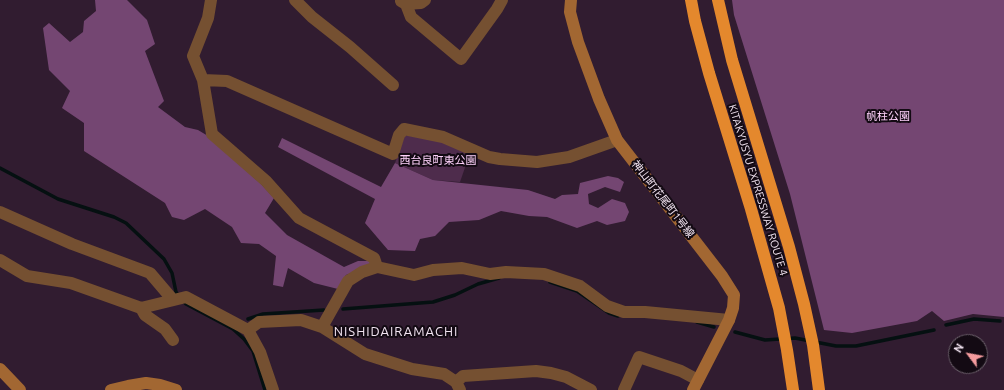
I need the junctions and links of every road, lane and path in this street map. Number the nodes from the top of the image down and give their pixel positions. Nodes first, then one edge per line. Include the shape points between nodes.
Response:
1 (211, 0) edge
2 (295, 0) edge
3 (425, 0) edge
4 (502, 0) edge
5 (571, 0) edge
6 (691, 0) edge
7 (718, 0) edge
8 (403, 2) edge
9 (203, 80) junction
10 (393, 85) dead end
11 (617, 140) junction
12 (0, 212) edge
13 (0, 260) edge
14 (377, 266) junction
15 (178, 299) junction
16 (141, 308) junction
17 (729, 320) junction
18 (322, 327) junction
19 (248, 330) junction
20 (173, 340) dead end
21 (0, 369) edge
22 (696, 385) edge
23 (458, 386) edge
24 (20, 390) edge
25 (111, 390) edge
26 (176, 390) edge
27 (273, 390) edge
28 (591, 390) edge
29 (624, 390) edge
30 (793, 390) edge
31 (819, 390) edge

1 - 9 street via 208,18 193,56
2 - 10 street
3 - 8 street via 421,3
4 - 8 street via 461,59 411,17
5 - 11 street, 神山町花尾町1号線 via 570,12 578,42
6 - 30 highway, KITAKYUSYU EXPRESSWAY ROUTE 4 via 709,73 779,308
7 - 31 highway, KITAKYUSYU EXPRESSWAY ROUTE 4 via 732,60 804,304
9 - 11 street via 227,81 393,154 399,135 404,129 443,136 500,160 537,162 569,158
9 - 14 street via 212,134 266,181 299,218 374,258
11 - 17 street, 神山町花尾町1号線 via 722,276 734,296
12 - 15 street via 72,244 150,273
13 - 16 street via 27,276 71,283
14 - 17 street via 414,275 433,270 462,268 490,274 544,274 580,286 607,306 624,312
14 - 18 street via 348,281
15 - 16 street
15 - 19 street
16 - 20 street via 145,315 165,329
17 - 22 street, 神山町花尾町1号線
18 - 19 street via 301,320 259,322
18 - 23 street via 365,354 412,369 444,374
19 - 27 street via 260,352
21 - 24 street
22 - 29 street via 681,371 639,356
23 - 28 street via 463,376 536,372 566,377
25 - 26 street via 146,383

